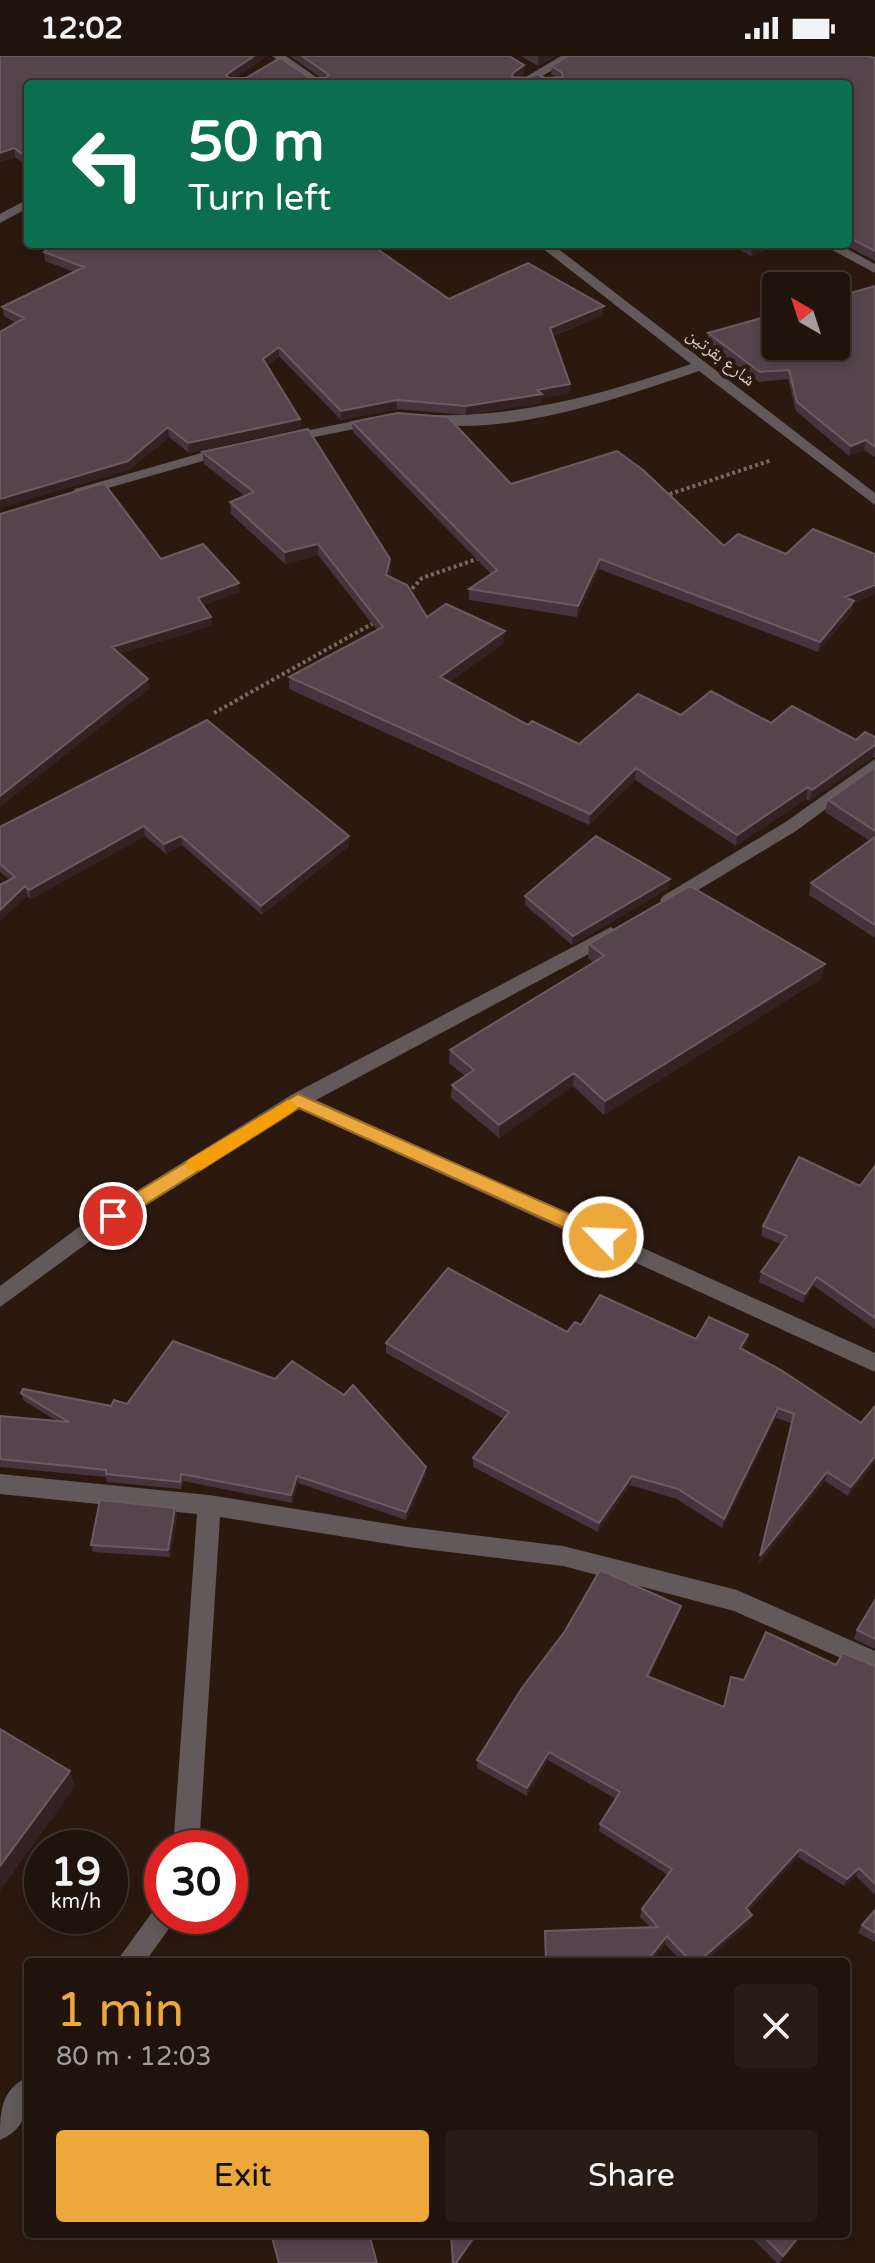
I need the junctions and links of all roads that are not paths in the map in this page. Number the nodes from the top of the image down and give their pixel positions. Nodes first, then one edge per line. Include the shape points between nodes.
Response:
1 (570, 56) edge
2 (276, 60) edge
3 (534, 71) junction
4 (313, 80) edge
5 (524, 80) edge
6 (548, 80) edge
7 (24, 205) edge
8 (0, 219) edge
9 (549, 248) edge
10 (836, 248) edge
11 (875, 269) edge
12 (703, 365) junction
13 (274, 441) edge
14 (243, 447) edge
15 (71, 495) edge
16 (875, 500) edge
17 (875, 765) edge
18 (654, 909) edge
19 (626, 925) edge
20 (298, 1100) junction
21 (0, 1298) edge
22 (875, 1363) edge
23 (0, 1484) edge
24 (209, 1505) junction
25 (875, 1662) edge
26 (187, 1830) edge
27 (151, 1934) edge
28 (132, 1958) edge
29 (24, 2096) edge
30 (0, 2126) edge

1 - 3 street
2 - 4 street
3 - 5 street
3 - 6 street
7 - 8 street
9 - 12 street, شارع بقرتين
10 - 11 street
12 - 13 street via 558,408 466,422 404,417
12 - 16 street, شارع بقرتين
14 - 15 street
17 - 18 street via 790,827
19 - 20 street
20 - 21 street via 86,1233
20 - 22 street
23 - 24 street
24 - 25 street via 563,1556 737,1601
24 - 26 street
27 - 28 street
29 - 30 street

